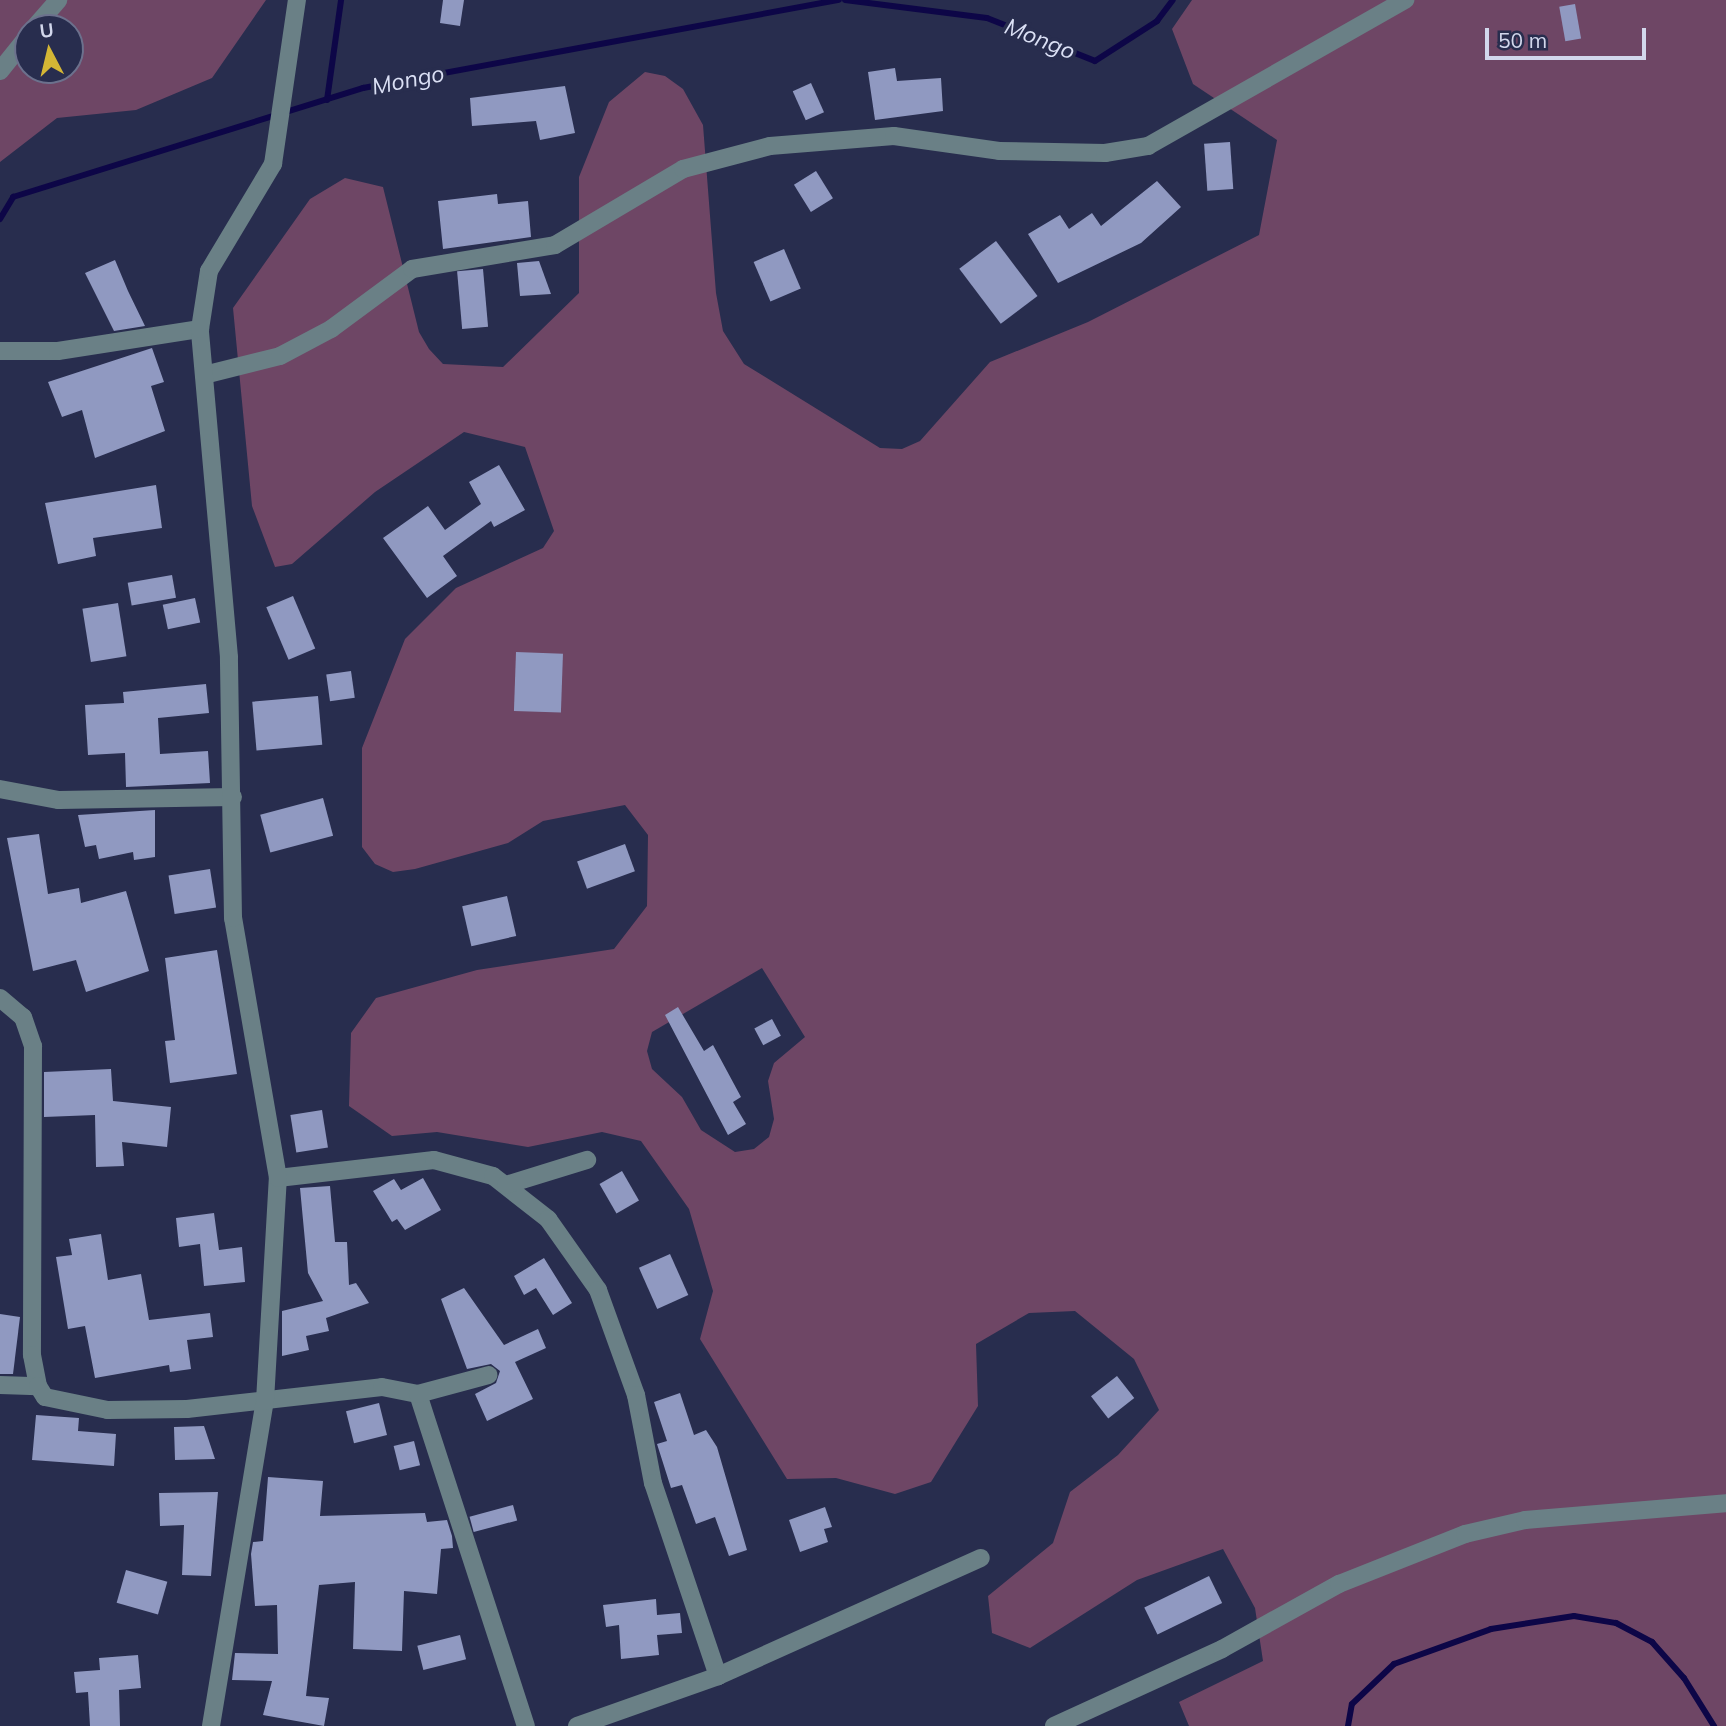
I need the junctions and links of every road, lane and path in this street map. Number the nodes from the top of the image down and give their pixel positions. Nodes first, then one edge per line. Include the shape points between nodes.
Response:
1 (58, 0) edge
2 (298, 0) edge
3 (1405, 0) edge
4 (46, 14) edge
5 (14, 54) edge
6 (0, 71) edge
7 (200, 329) junction
8 (0, 351) edge
9 (204, 376) junction
10 (0, 789) edge
11 (233, 797) junction
12 (0, 998) edge
13 (587, 1160) dead end
14 (278, 1178) junction
15 (506, 1185) junction
16 (489, 1375) dead end
17 (0, 1385) edge
18 (38, 1386) junction
19 (421, 1394) junction
20 (265, 1401) junction
21 (1726, 1503) edge
22 (981, 1558) dead end
23 (718, 1676) junction
24 (211, 1726) edge
25 (526, 1726) edge
26 (577, 1726) edge
27 (1054, 1726) edge

1 - 4 street
2 - 7 street via 273,164 209,271
3 - 9 street via 1148,146 1105,153 999,151 894,136 770,146 683,170 555,245 412,269 331,329 280,356
5 - 6 street
7 - 8 street via 58,351
7 - 9 street
9 - 11 street via 229,657
10 - 11 street via 59,800
11 - 14 street via 233,918
12 - 18 street via 23,1017 33,1053 32,1355
13 - 15 street
14 - 15 street via 434,1160
14 - 20 street
15 - 23 street via 548,1219 598,1290 636,1395 653,1483
16 - 19 street
17 - 18 street
18 - 20 street via 45,1397 108,1410
19 - 20 street via 382,1387
19 - 25 street
20 - 24 street
21 - 27 street via 1525,1520 1465,1534 1339,1584 1222,1649
22 - 23 street
23 - 26 street

